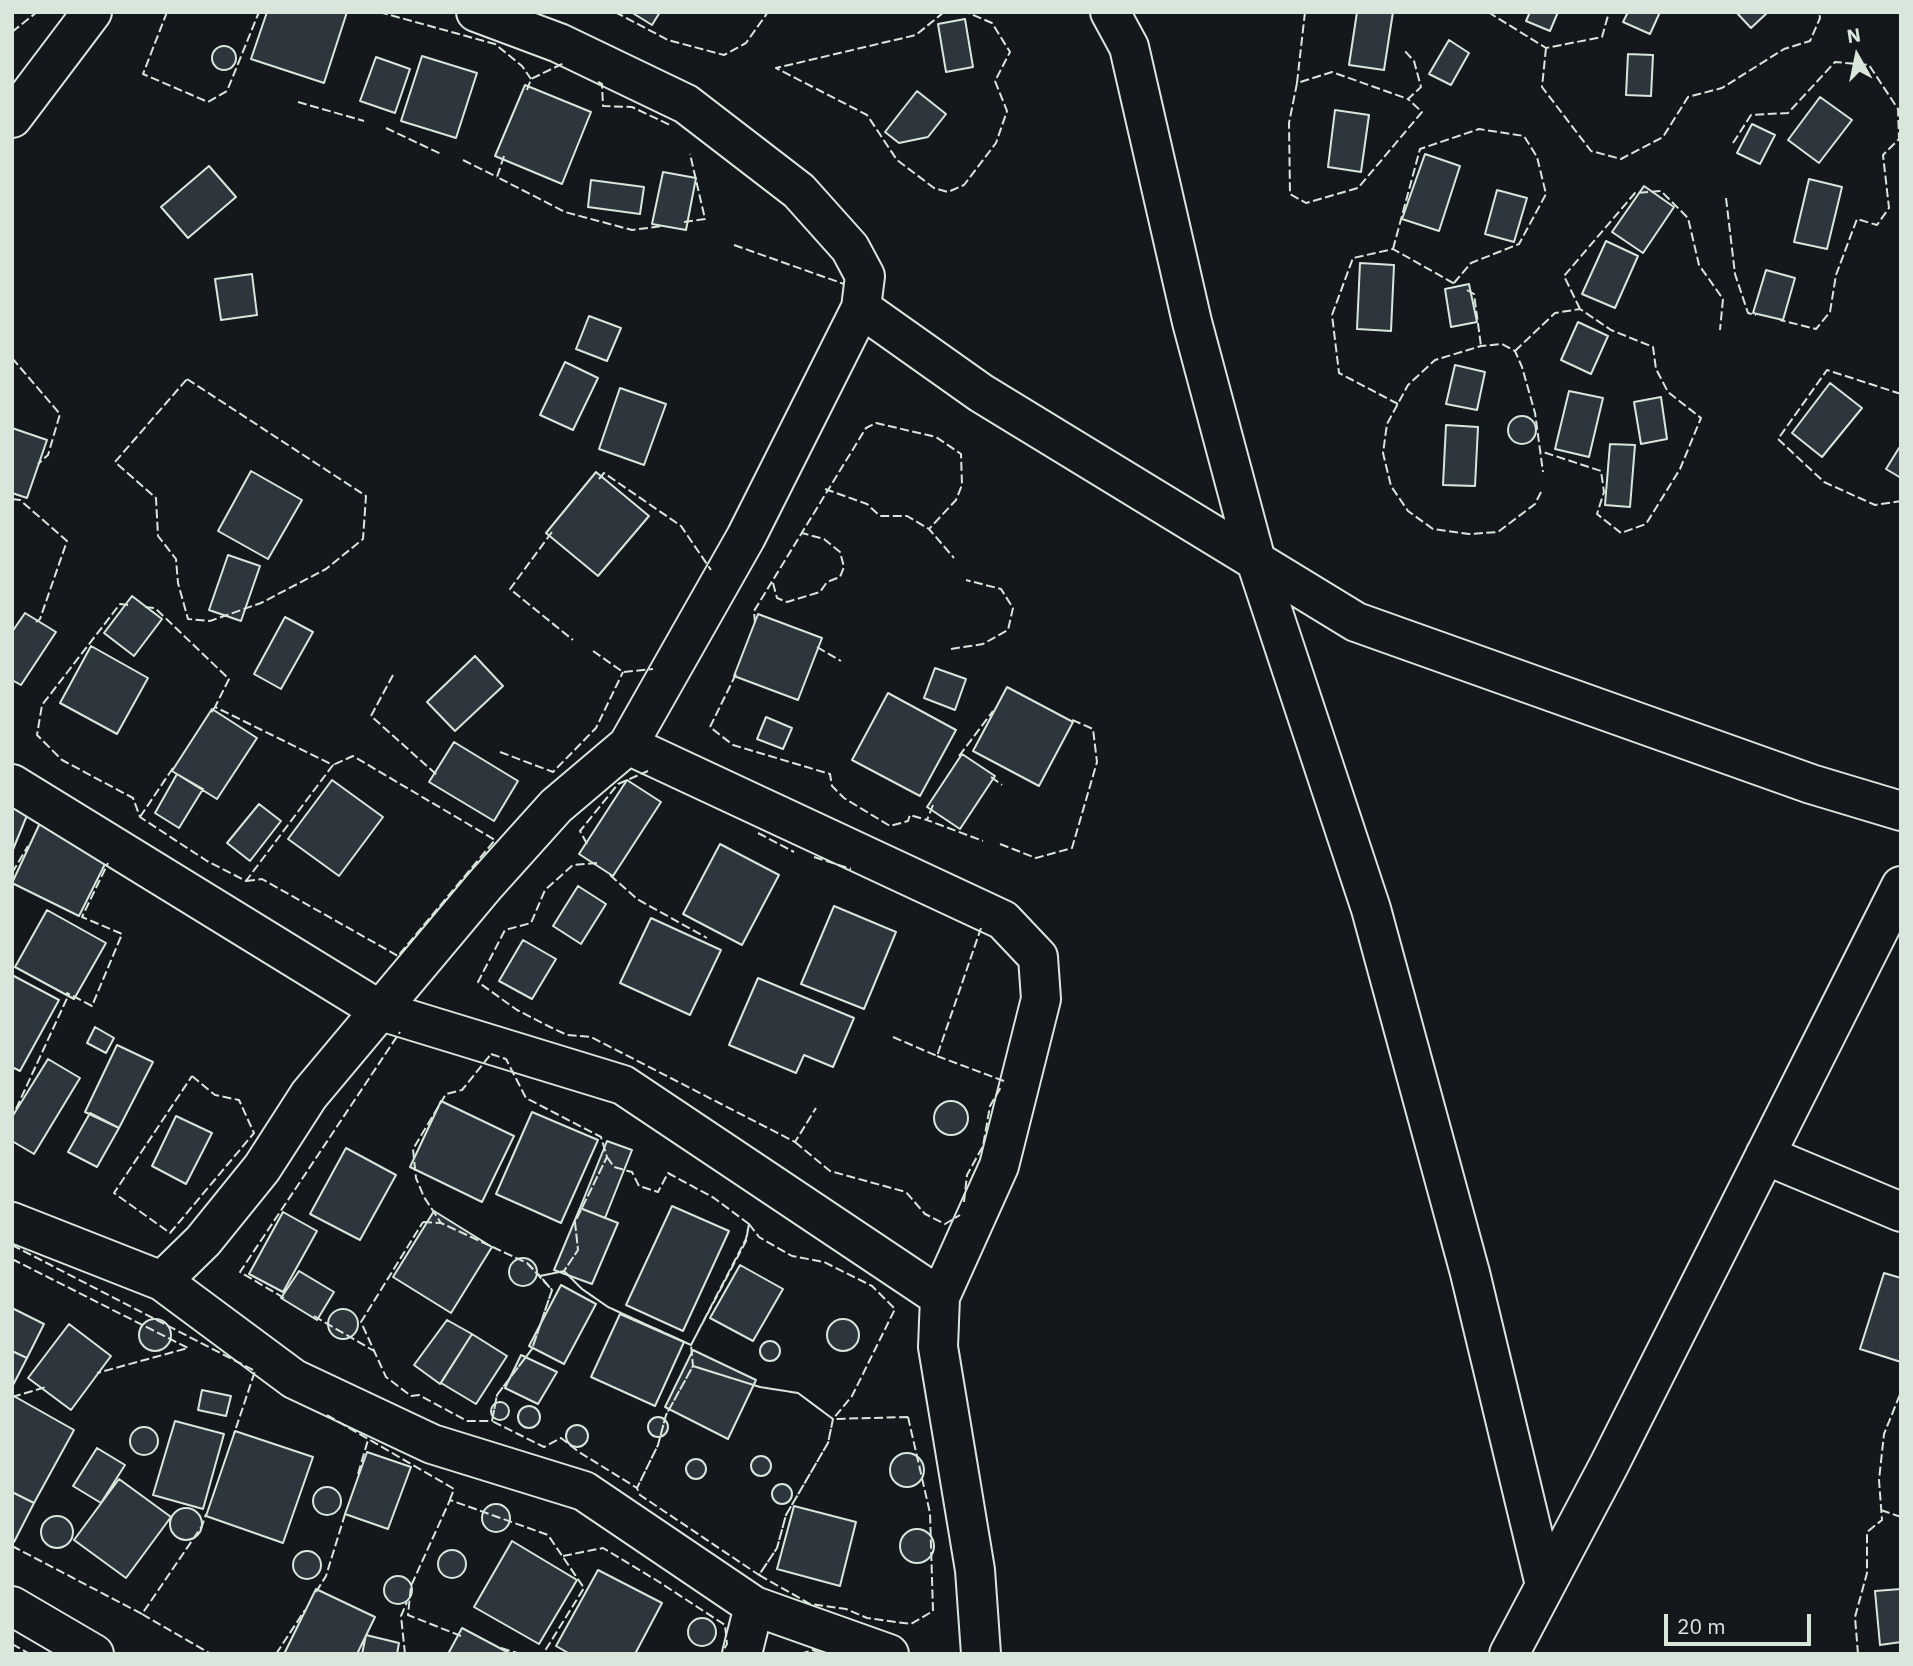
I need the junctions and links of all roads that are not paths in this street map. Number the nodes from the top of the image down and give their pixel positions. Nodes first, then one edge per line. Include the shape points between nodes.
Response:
1 (92, 12) edge
2 (476, 12) edge
3 (1110, 12) edge
4 (12, 118) edge
5 (861, 308) junction
6 (1256, 561) junction
7 (628, 745) junction
8 (12, 784) edge
9 (1901, 811) edge
10 (1901, 886) edge
11 (381, 1011) junction
12 (1765, 1155) junction
13 (1901, 1212) edge
14 (12, 1222) edge
15 (162, 1281) junction
16 (940, 1297) junction
17 (1545, 1585) junction
18 (12, 1606) edge
19 (754, 1606) junction
20 (94, 1654) edge
21 (742, 1654) edge
22 (889, 1654) edge
23 (981, 1654) edge
24 (1509, 1654) edge

1 - 4 street
2 - 5 street via 559,43 686,104 760,159 799,191 850,248 864,276
3 - 6 street via 1129,47 1192,323
5 - 6 street via 981,393
5 - 7 street via 746,537
6 - 9 street via 1356,622 1811,785
6 - 17 street via 1371,909 1470,1273
7 - 11 street via 556,806
7 - 16 street via 1003,920 1038,957 1041,999 999,1166
8 - 11 street
10 - 12 street
11 - 15 street via 309,1095 262,1168 203,1241
11 - 16 street via 623,1085
12 - 13 street
12 - 17 street
14 - 15 street
15 - 19 street via 294,1379 432,1444 584,1491
16 - 23 street via 937,1347 975,1570
17 - 24 street
18 - 20 street
19 - 21 street
19 - 22 street

